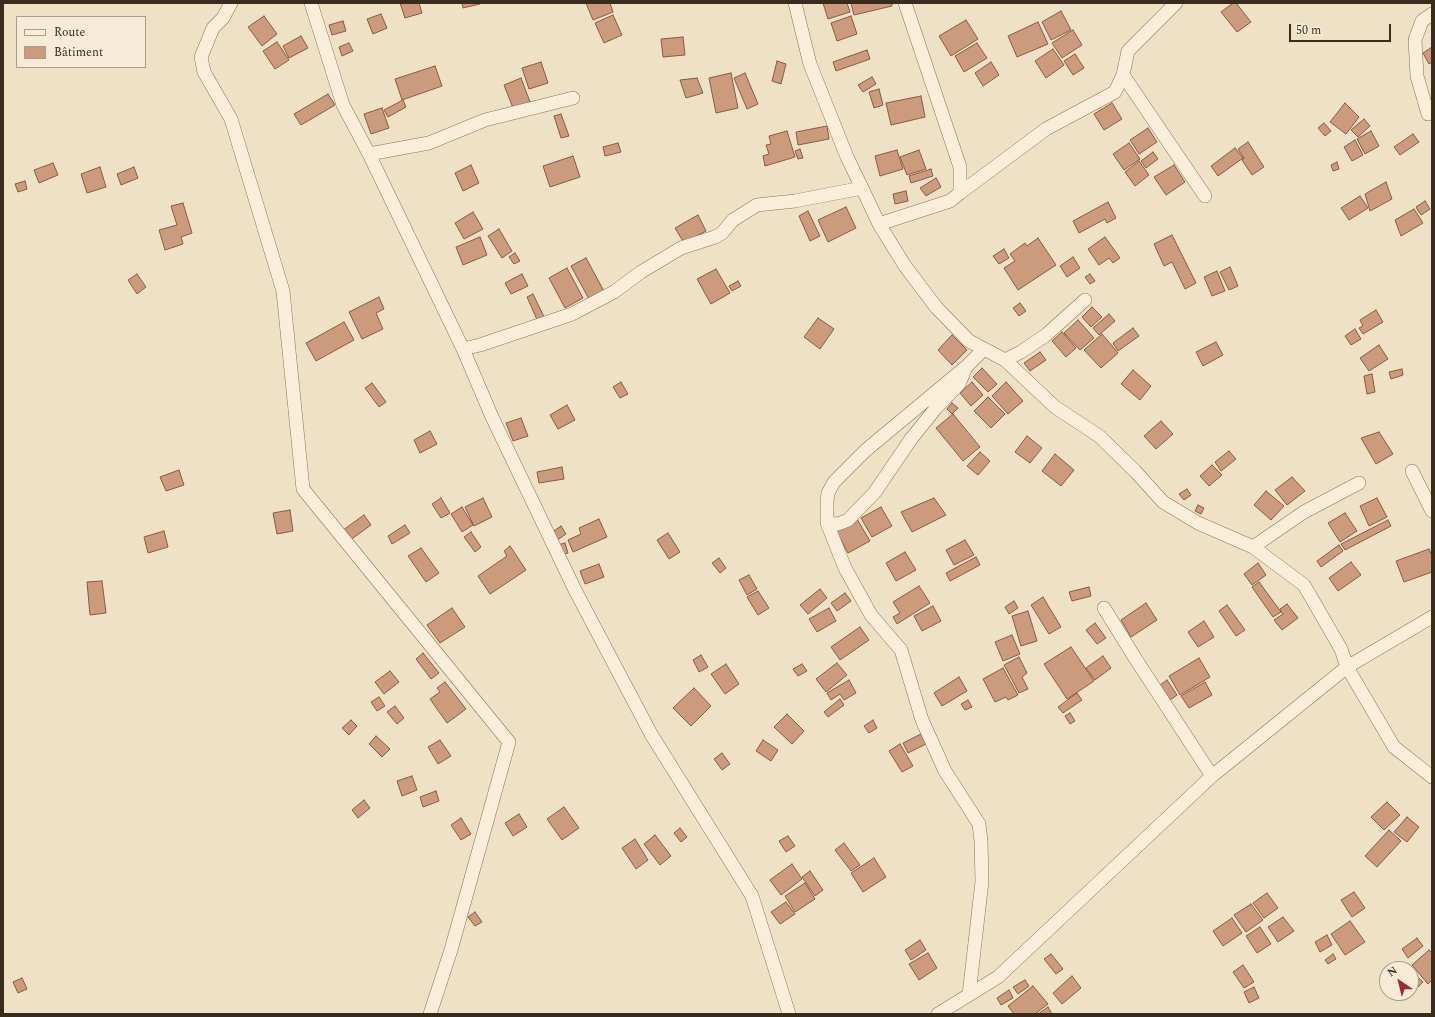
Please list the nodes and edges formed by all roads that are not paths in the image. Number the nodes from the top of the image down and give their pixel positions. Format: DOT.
graph roads {
  1 [pos="231,3"];
  2 [pos="312,3"];
  3 [pos="795,3"];
  4 [pos="905,3"];
  5 [pos="1176,3"];
  6 [pos="1432,14"];
  7 [pos="1123,75"];
  8 [pos="573,98"];
  9 [pos="1428,114"];
  10 [pos="369,154"];
  11 [pos="862,188"];
  12 [pos="960,193"];
  13 [pos="1205,196"];
  14 [pos="879,224"];
  15 [pos="1085,300"];
  16 [pos="463,349"];
  17 [pos="984,349"];
  18 [pos="1005,360"];
  19 [pos="967,366"];
  20 [pos="1412,471"];
  21 [pos="1360,483"];
  22 [pos="1432,511"];
  23 [pos="827,523"];
  24 [pos="1253,547"];
  25 [pos="1104,608"];
  26 [pos="1432,617"];
  27 [pos="1346,667"];
  28 [pos="1212,776"];
  29 [pos="1432,777"];
  30 [pos="969,995"];
  31 [pos="430,1014"];
  32 [pos="789,1014"];
  33 [pos="938,1014"];
  1 -- 31 [label="street"];
  2 -- 10 [label="street"];
  3 -- 11 [label="street"];
  4 -- 12 [label="street"];
  5 -- 7 [label="street"];
  6 -- 9 [label="street"];
  7 -- 12 [label="street"];
  7 -- 13 [label="street"];
  8 -- 10 [label="street"];
  10 -- 16 [label="street"];
  11 -- 14 [label="street"];
  11 -- 16 [label="street"];
  12 -- 14 [label="street"];
  14 -- 17 [label="street"];
  15 -- 18 [label="street"];
  16 -- 32 [label="street"];
  17 -- 18 [label="street"];
  17 -- 19 [label="street"];
  18 -- 24 [label="street"];
  19 -- 23 [label="street"];
  19 -- 23 [label="street"];
  20 -- 22 [label="street"];
  21 -- 24 [label="street"];
  23 -- 30 [label="street"];
  24 -- 27 [label="street"];
  25 -- 28 [label="street"];
  26 -- 27 [label="street"];
  27 -- 28 [label="street"];
  27 -- 29 [label="street"];
  28 -- 30 [label="street"];
  30 -- 33 [label="street"];
}
